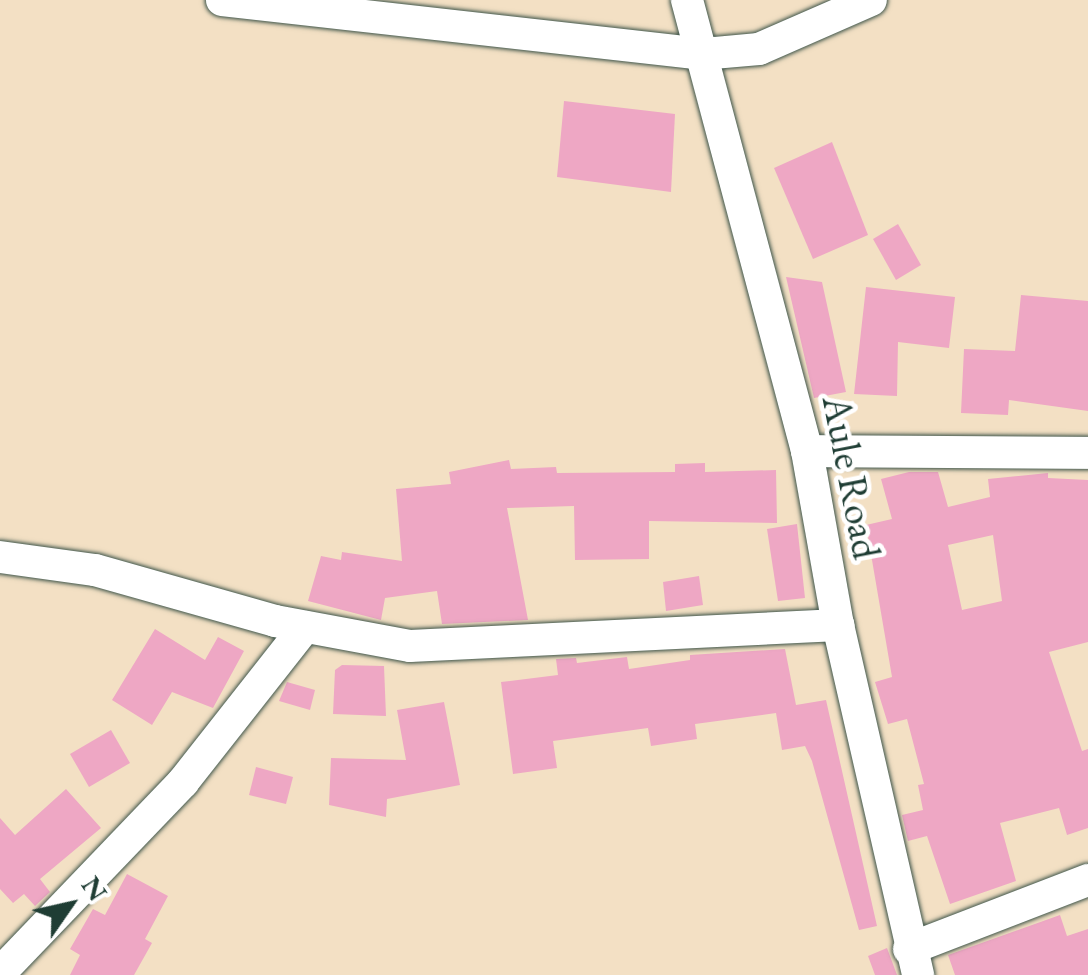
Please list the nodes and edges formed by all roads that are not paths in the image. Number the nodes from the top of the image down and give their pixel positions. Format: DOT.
graph roads {
  1 [pos="222,0"];
  2 [pos="687,0"];
  3 [pos="871,0"];
  4 [pos="702,54"];
  5 [pos="807,450"];
  6 [pos="1088,453"];
  7 [pos="0,556"];
  8 [pos="838,624"];
  9 [pos="306,627"];
  10 [pos="1088,880"];
  11 [pos="914,962"];
  12 [pos="0,973"];
  1 -- 4 [label="street"];
  2 -- 4 [label="street, Aule Road"];
  3 -- 4 [label="street"];
  4 -- 5 [label="street, Aule Road"];
  5 -- 6 [label="street"];
  5 -- 8 [label="street, Aule Road"];
  7 -- 9 [label="street"];
  8 -- 9 [label="street"];
  8 -- 11 [label="street, Aule Road"];
  9 -- 12 [label="street"];
  10 -- 11 [label="street"];
}
